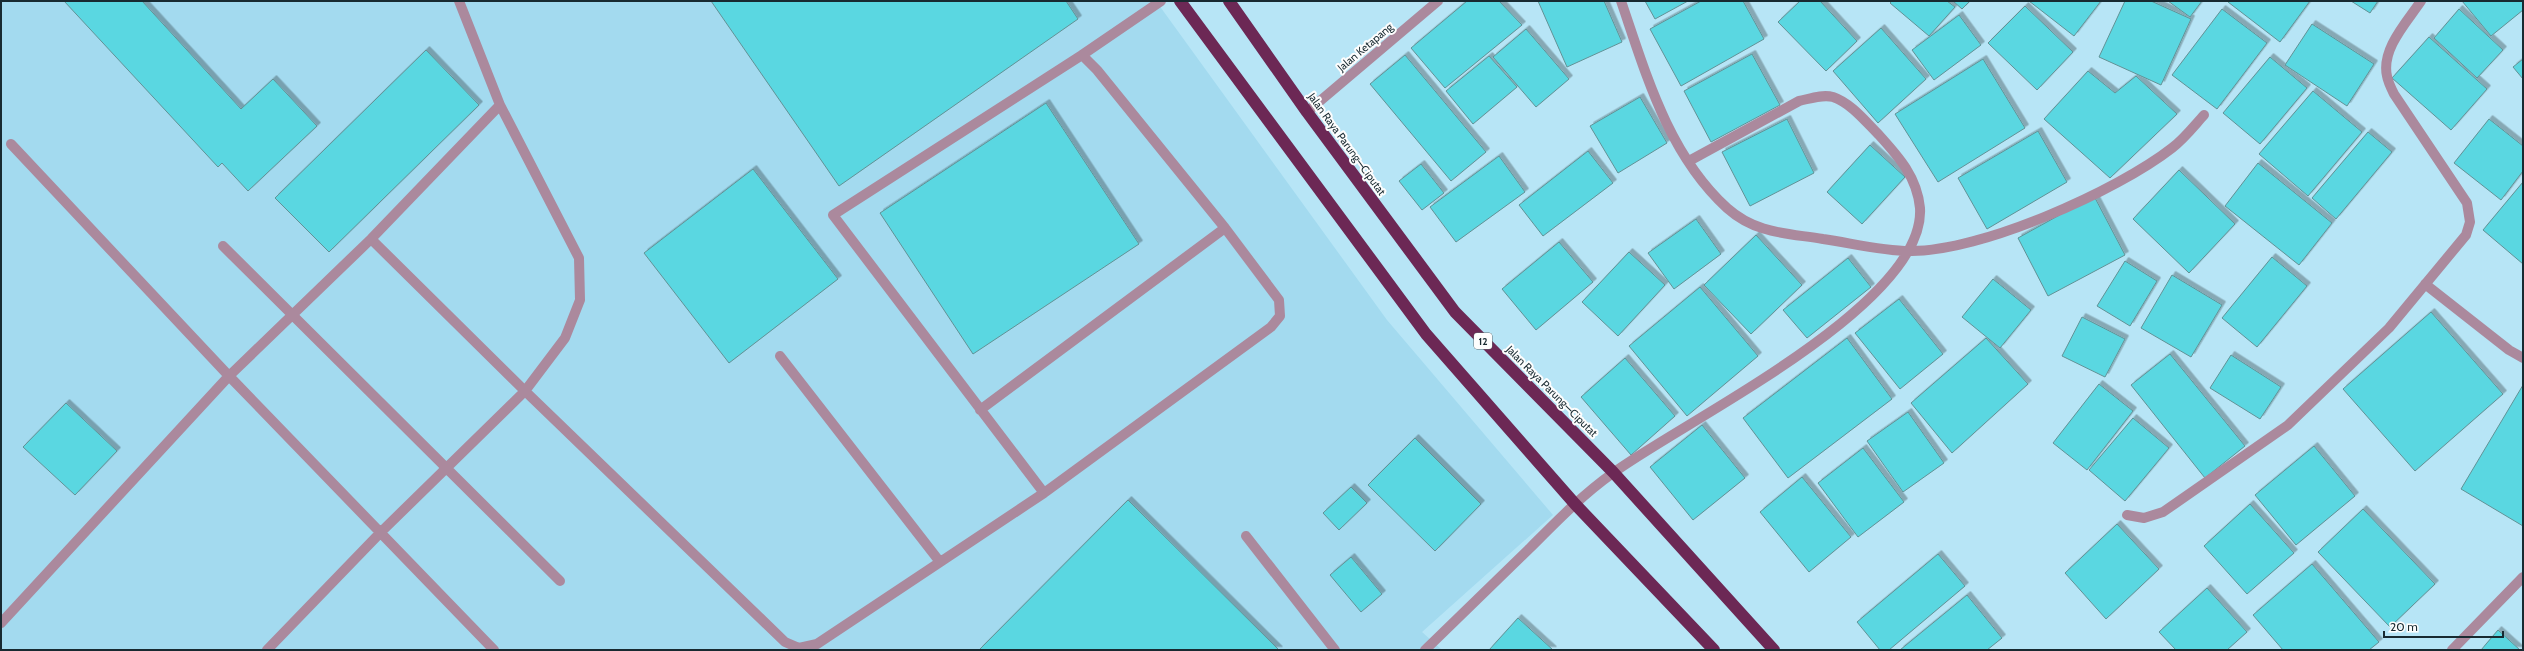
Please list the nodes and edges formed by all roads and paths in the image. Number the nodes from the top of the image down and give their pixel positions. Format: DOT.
graph roads {
  1 [pos="459,1"];
  2 [pos="1161,1"];
  3 [pos="1180,1"];
  4 [pos="1229,1"];
  5 [pos="1438,1"];
  6 [pos="1621,1"];
  7 [pos="2421,1"];
  8 [pos="1082,55"];
  9 [pos="500,105"];
  10 [pos="1307,112"];
  11 [pos="2204,115"];
  12 [pos="11,144"];
  13 [pos="1689,161"];
  14 [pos="1225,228"];
  15 [pos="371,239"];
  16 [pos="223,246"];
  17 [pos="1909,251"];
  18 [pos="2425,284"];
  19 [pos="291,314"];
  20 [pos="780,356"];
  21 [pos="2523,358"];
  22 [pos="229,376"];
  23 [pos="524,391"];
  24 [pos="980,410"];
  25 [pos="448,468"];
  26 [pos="1613,472"];
  27 [pos="1044,493"];
  28 [pos="1575,504"];
  29 [pos="2127,515"];
  30 [pos="381,532"];
  31 [pos="1246,536"];
  32 [pos="940,562"];
  33 [pos="2523,577"];
  34 [pos="560,581"];
  35 [pos="1,623"];
  36 [pos="267,650"];
  37 [pos="494,650"];
  38 [pos="1335,650"];
  39 [pos="1425,650"];
  40 [pos="1714,650"];
  41 [pos="1774,650"];
  42 [pos="2452,650"];
  1 -- 9 [label="street"];
  2 -- 8 [label="street"];
  3 -- 28 [label="highway"];
  4 -- 10 [label="highway, Jalan Raya Parung—Ciputat / 12"];
  5 -- 10 [label="street, Jalan Ketapang"];
  6 -- 13 [label="street"];
  7 -- 18 [label="street"];
  8 -- 14 [label="street"];
  8 -- 24 [label="street"];
  9 -- 15 [label="street"];
  9 -- 23 [label="street"];
  10 -- 26 [label="highway, Jalan Raya Parung—Ciputat / 12"];
  11 -- 17 [label="street"];
  12 -- 22 [label="street"];
  13 -- 17 [label="street"];
  13 -- 17 [label="street"];
  14 -- 24 [label="street"];
  14 -- 27 [label="street"];
  15 -- 19 [label="street"];
  15 -- 23 [label="street"];
  16 -- 19 [label="street"];
  17 -- 26 [label="street"];
  18 -- 21 [label="street"];
  18 -- 29 [label="street"];
  19 -- 22 [label="street"];
  19 -- 25 [label="street"];
  20 -- 32 [label="street"];
  22 -- 30 [label="street"];
  22 -- 35 [label="street"];
  23 -- 25 [label="street"];
  23 -- 32 [label="street"];
  24 -- 27 [label="street"];
  25 -- 30 [label="street"];
  25 -- 34 [label="street"];
  26 -- 28 [label="street"];
  26 -- 41 [label="highway, Jalan Raya Parung—Ciputat / 12"];
  27 -- 32 [label="street"];
  28 -- 39 [label="street"];
  28 -- 40 [label="highway"];
  30 -- 36 [label="street"];
  30 -- 37 [label="street"];
  31 -- 38 [label="street"];
  33 -- 42 [label="street"];
}
